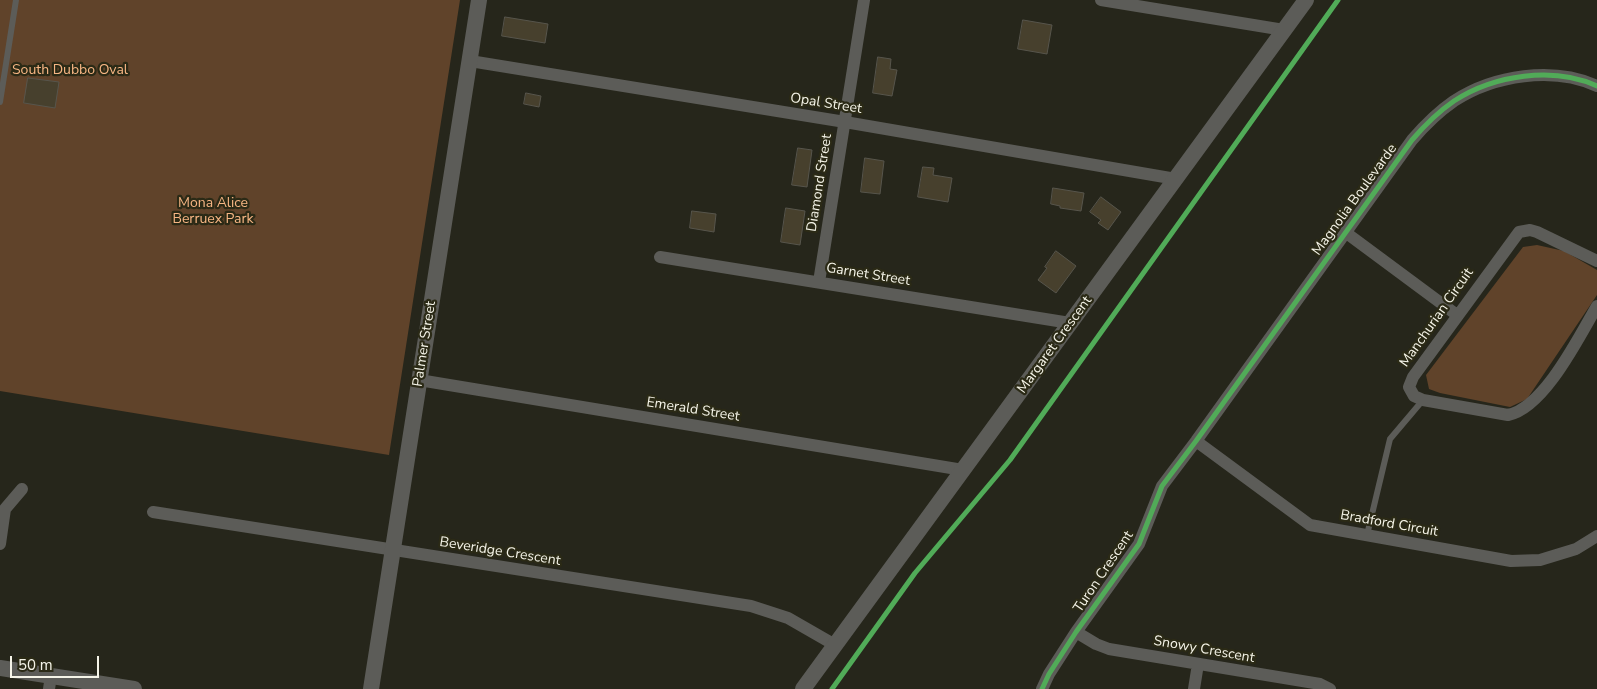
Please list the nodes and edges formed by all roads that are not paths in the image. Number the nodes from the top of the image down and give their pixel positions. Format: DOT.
graph roads {
  1 [pos="16,0"];
  2 [pos="480,0"];
  3 [pos="864,0"];
  4 [pos="1101,0"];
  5 [pos="1306,0"];
  6 [pos="1284,30"];
  7 [pos="470,61"];
  8 [pos="1597,86"];
  9 [pos="0,102"];
  10 [pos="845,122"];
  11 [pos="1176,179"];
  12 [pos="1345,232"];
  13 [pos="660,256"];
  14 [pos="1597,261"];
  15 [pos="819,282"];
  16 [pos="1597,306"];
  17 [pos="1457,315"];
  18 [pos="1070,324"];
  19 [pos="419,380"];
  20 [pos="1423,400"];
  21 [pos="1196,441"];
  22 [pos="963,470"];
  23 [pos="22,489"];
  24 [pos="153,512"];
  25 [pos="1367,535"];
  26 [pos="1597,536"];
  27 [pos="0,544"];
  28 [pos="393,550"];
  29 [pos="1076,632"];
  30 [pos="835,645"];
  31 [pos="1198,664"];
  32 [pos="0,668"];
  33 [pos="50,683"];
  34 [pos="134,689"];
  35 [pos="371,689"];
  36 [pos="803,689"];
  37 [pos="1042,689"];
  38 [pos="1194,689"];
  39 [pos="1330,689"];
  1 -- 9 [label="lane"];
  2 -- 7 [label="street, Palmer Street"];
  3 -- 10 [label="street, Diamond Street"];
  4 -- 6 [label="street"];
  5 -- 6 [label="street, Margaret Crescent"];
  6 -- 11 [label="street, Margaret Crescent"];
  7 -- 10 [label="street, Opal Street"];
  7 -- 19 [label="street, Palmer Street"];
  8 -- 12 [label="street, Magnolia Boulevarde"];
  10 -- 11 [label="street, Opal Street"];
  10 -- 15 [label="street, Diamond Street"];
  11 -- 18 [label="street, Margaret Crescent"];
  12 -- 17 [label="street"];
  12 -- 21 [label="street, Magnolia Boulevarde"];
  13 -- 15 [label="street, Garnet Street"];
  14 -- 17 [label="street, Manchurian Circuit"];
  15 -- 18 [label="street, Garnet Street"];
  16 -- 20 [label="street"];
  17 -- 20 [label="street, Manchurian Circuit"];
  18 -- 22 [label="street, Margaret Crescent"];
  19 -- 22 [label="street, Emerald Street"];
  19 -- 28 [label="street, Palmer Street"];
  20 -- 25 [label="lane"];
  21 -- 25 [label="street, Bradford Circuit"];
  21 -- 29 [label="street, Turon Crescent"];
  22 -- 30 [label="street, Margaret Crescent"];
  23 -- 27 [label="street"];
  24 -- 28 [label="street, Beveridge Crescent"];
  25 -- 26 [label="street, Bradford Circuit"];
  28 -- 30 [label="street, Beveridge Crescent"];
  28 -- 35 [label="street, Palmer Street"];
  29 -- 31 [label="street, Snowy Crescent"];
  29 -- 37 [label="street, Turon Crescent"];
  30 -- 36 [label="street, Margaret Crescent"];
  31 -- 38 [label="street"];
  31 -- 39 [label="street, Snowy Crescent"];
  32 -- 33 [label="street"];
  33 -- 34 [label="street"];
}
